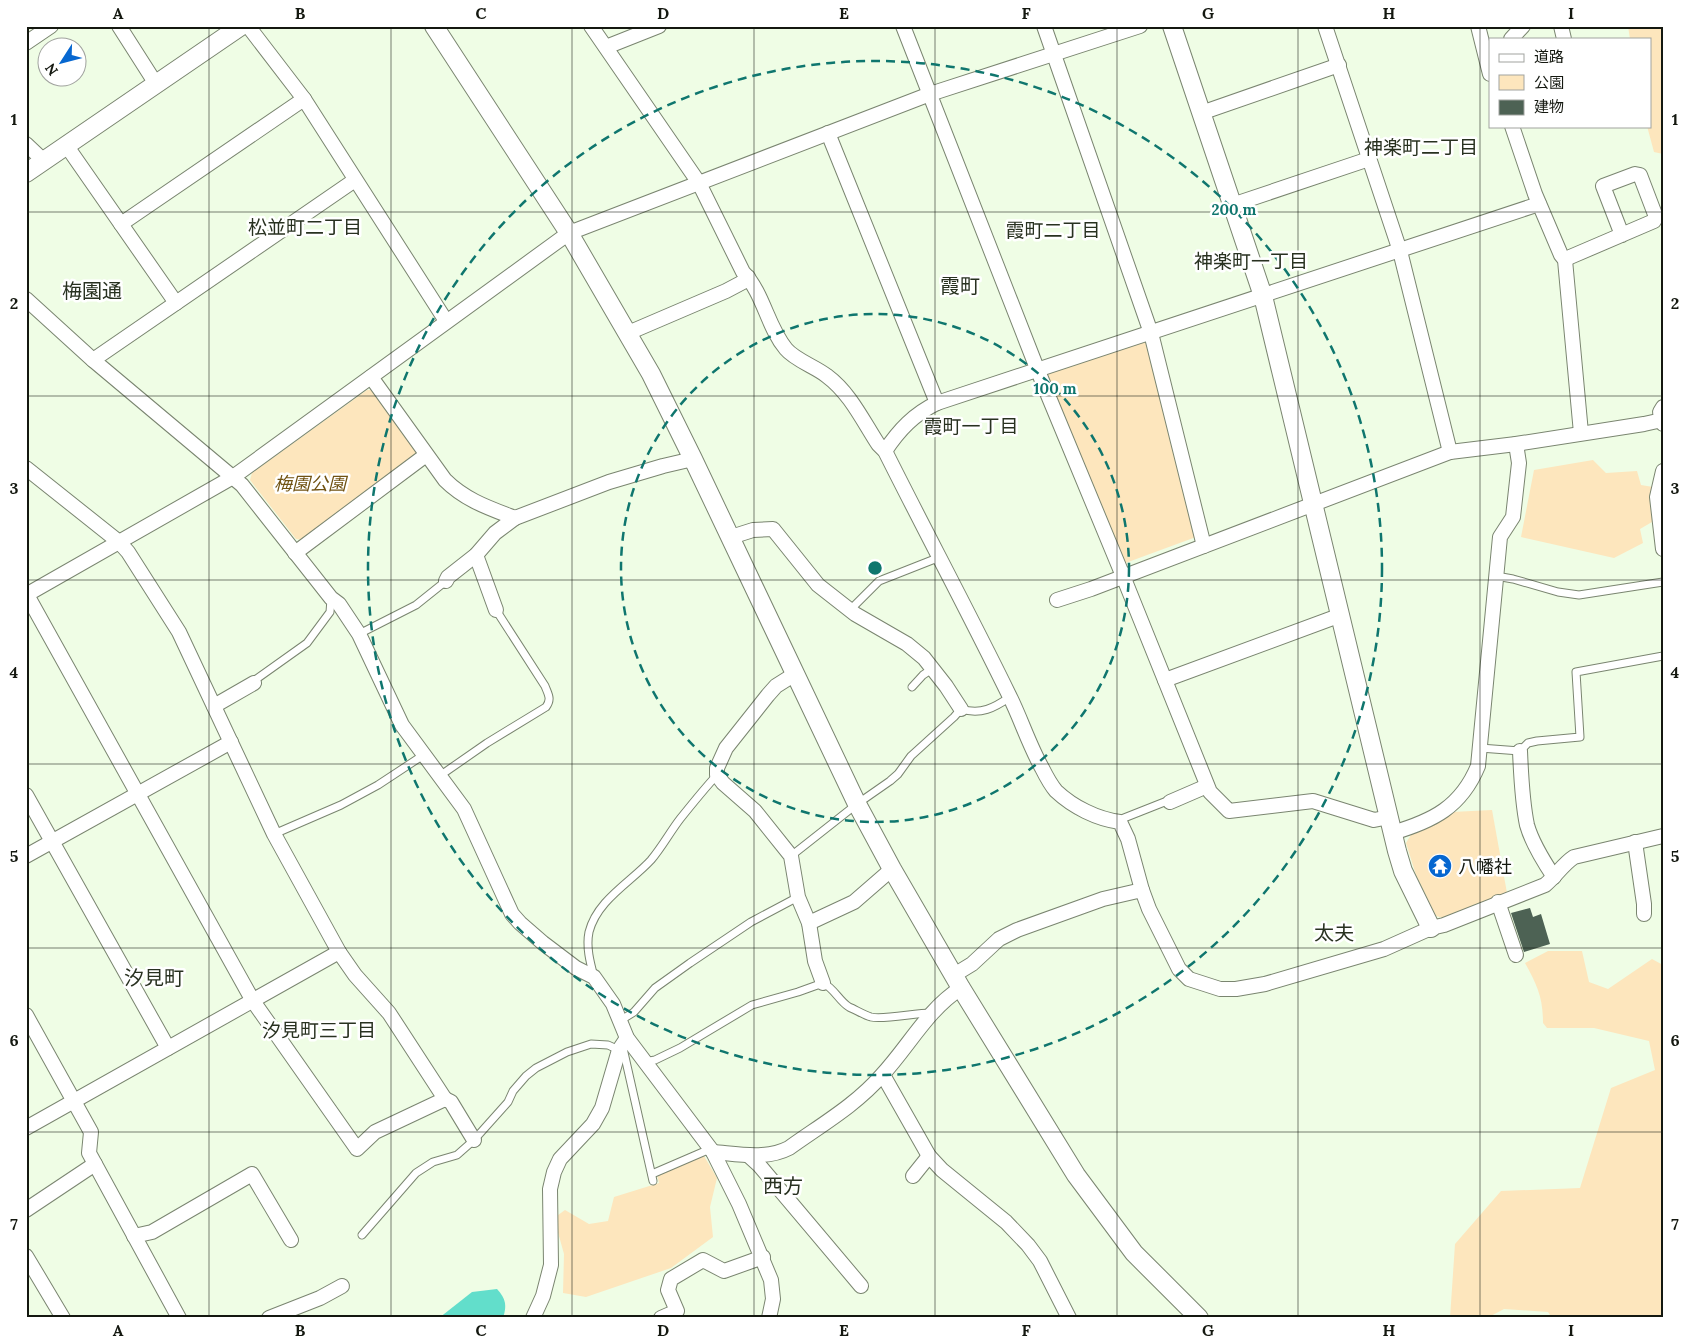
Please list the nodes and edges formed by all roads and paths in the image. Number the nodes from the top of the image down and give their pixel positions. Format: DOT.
graph roads {
  1 [pos="50,26"];
  2 [pos="119,26"];
  3 [pos="241,26"];
  4 [pos="248,26"];
  5 [pos="434,26"];
  6 [pos="591,26"];
  7 [pos="659,26"];
  8 [pos="903,26"];
  9 [pos="1044,26"];
  10 [pos="1140,26"];
  11 [pos="1172,26"];
  12 [pos="1325,26"];
  13 [pos="1478,26"];
  14 [pos="1523,26"];
  15 [pos="1512,38"];
  16 [pos="27,41"];
  17 [pos="606,47"];
  18 [pos="1054,55"];
  19 [pos="1339,65"];
  20 [pos="1489,66"];
  21 [pos="156,84"];
  22 [pos="930,94"];
  23 [pos="304,99"];
  24 [pos="1201,112"];
  25 [pos="1514,128"];
  26 [pos="828,133"];
  27 [pos="26,144"];
  28 [pos="66,145"];
  29 [pos="1370,159"];
  30 [pos="44,161"];
  31 [pos="26,173"];
  32 [pos="355,180"];
  33 [pos="699,182"];
  34 [pos="1539,204"];
  35 [pos="1232,205"];
  36 [pos="121,224"];
  37 [pos="570,233"];
  38 [pos="1622,235"];
  39 [pos="1400,251"];
  40 [pos="1564,260"];
  41 [pos="748,277"];
  42 [pos="1263,296"];
  43 [pos="26,299"];
  44 [pos="176,303"];
  45 [pos="446,322"];
  46 [pos="628,333"];
  47 [pos="1151,333"];
  48 [pos="93,360"];
  49 [pos="1038,371"];
  50 [pos="371,377"];
  51 [pos="937,403"];
  52 [pos="1662,417"];
  53 [pos="1582,433"];
  54 [pos="1516,444"];
  55 [pos="885,451"];
  56 [pos="1450,452"];
  57 [pos="426,456"];
  58 [pos="693,458"];
  59 [pos="26,468"];
  60 [pos="1663,471"];
  61 [pos="233,477"];
  62 [pos="1312,504"];
  63 [pos="514,518"];
  64 [pos="731,538"];
  65 [pos="120,542"];
  66 [pos="1204,546"];
  67 [pos="1663,549"];
  68 [pos="295,552"];
  69 [pos="476,555"];
  70 [pos="940,557"];
  71 [pos="1123,576"];
  72 [pos="1496,576"];
  73 [pos="446,581"];
  74 [pos="1663,582"];
  75 [pos="27,595"];
  76 [pos="331,598"];
  77 [pos="1057,600"];
  78 [pos="496,610"];
  79 [pos="850,610"];
  80 [pos="1341,615"];
  81 [pos="359,634"];
  82 [pos="1663,656"];
  83 [pos="932,669"];
  84 [pos="795,674"];
  85 [pos="1165,680"];
  86 [pos="254,684"];
  87 [pos="912,687"];
  88 [pos="1010,697"];
  89 [pos="214,706"];
  90 [pos="961,709"];
  91 [pos="231,742"];
  92 [pos="1480,748"];
  93 [pos="1520,751"];
  94 [pos="424,754"];
  95 [pos="441,775"];
  96 [pos="717,775"];
  97 [pos="1207,786"];
  98 [pos="138,793"];
  99 [pos="26,795"];
  100 [pos="1170,802"];
  101 [pos="857,804"];
  102 [pos="1120,822"];
  103 [pos="1391,825"];
  104 [pos="274,834"];
  105 [pos="1663,836"];
  106 [pos="52,842"];
  107 [pos="1635,842"];
  108 [pos="26,856"];
  109 [pos="791,856"];
  110 [pos="892,869"];
  111 [pos="1554,877"];
  112 [pos="1142,890"];
  113 [pos="798,898"];
  114 [pos="1498,902"];
  115 [pos="1644,914"];
  116 [pos="809,923"];
  117 [pos="1431,928"];
  118 [pos="339,952"];
  119 [pos="1516,955"];
  120 [pos="594,977"];
  121 [pos="957,982"];
  122 [pos="823,983"];
  123 [pos="253,1001"];
  124 [pos="931,1013"];
  125 [pos="26,1015"];
  126 [pos="620,1020"];
  127 [pos="623,1045"];
  128 [pos="168,1048"];
  129 [pos="645,1062"];
  130 [pos="883,1075"];
  131 [pos="445,1099"];
  132 [pos="75,1101"];
  133 [pos="26,1128"];
  134 [pos="474,1140"];
  135 [pos="712,1151"];
  136 [pos="748,1155"];
  137 [pos="929,1156"];
  138 [pos="95,1164"];
  139 [pos="913,1176"];
  140 [pos="26,1210"];
  141 [pos="134,1236"];
  142 [pos="362,1236"];
  143 [pos="291,1240"];
  144 [pos="26,1256"];
  145 [pos="762,1257"];
  146 [pos="342,1286"];
  147 [pos="860,1286"];
  148 [pos="62,1318"];
  149 [pos="180,1318"];
  150 [pos="269,1318"];
  151 [pos="533,1318"];
  152 [pos="660,1318"];
  153 [pos="768,1318"];
  154 [pos="1069,1318"];
  155 [pos="1199,1318"];
  1 -- 16 [label="street"];
  2 -- 21 [label="street"];
  3 -- 21 [label="street"];
  4 -- 23 [label="street"];
  5 -- 37 [label="street"];
  6 -- 17 [label="street"];
  7 -- 17 [label="street"];
  8 -- 22 [label="street"];
  9 -- 18 [label="street"];
  10 -- 18 [label="street"];
  11 -- 24 [label="street"];
  12 -- 19 [label="street"];
  13 -- 20 [label="street"];
  14 -- 15 [label="street"];
  17 -- 33 [label="street"];
  18 -- 22 [label="street"];
  18 -- 47 [label="street"];
  19 -- 24 [label="street"];
  19 -- 29 [label="street"];
  21 -- 28 [label="street"];
  22 -- 26 [label="street"];
  22 -- 49 [label="street"];
  23 -- 32 [label="street"];
  23 -- 36 [label="street"];
  24 -- 35 [label="street"];
  25 -- 34 [label="street"];
  26 -- 33 [label="street"];
  26 -- 51 [label="street"];
  27 -- 30 [label="street"];
  28 -- 30 [label="street"];
  28 -- 36 [label="street"];
  29 -- 35 [label="street"];
  29 -- 39 [label="street"];
  30 -- 31 [label="street"];
  32 -- 44 [label="street"];
  32 -- 45 [label="street"];
  33 -- 37 [label="street"];
  33 -- 41 [label="street"];
  34 -- 39 [label="street"];
  34 -- 40 [label="street"];
  35 -- 42 [label="street"];
  36 -- 44 [label="street"];
  37 -- 45 [label="street"];
  37 -- 46 [label="street"];
  38 -- 38 [label="street"];
  38 -- 40 [label="street"];
  39 -- 42 [label="street"];
  39 -- 56 [label="street"];
  40 -- 53 [label="street"];
  41 -- 46 [label="street"];
  41 -- 55 [label="street"];
  42 -- 47 [label="street"];
  42 -- 62 [label="street"];
  43 -- 48 [label="street"];
  44 -- 48 [label="street"];
  45 -- 50 [label="street"];
  46 -- 58 [label="street"];
  47 -- 49 [label="street"];
  47 -- 66 [label="street"];
  48 -- 61 [label="street"];
  49 -- 51 [label="street"];
  49 -- 71 [label="street"];
  50 -- 57 [label="street"];
  50 -- 61 [label="street"];
  51 -- 55 [label="street"];
  52 -- 53 [label="street"];
  53 -- 54 [label="street"];
  54 -- 56 [label="street"];
  54 -- 72 [label="street"];
  55 -- 70 [label="street"];
  56 -- 62 [label="street"];
  57 -- 63 [label="street"];
  57 -- 68 [label="street"];
  58 -- 63 [label="street"];
  58 -- 64 [label="street"];
  59 -- 65 [label="street"];
  60 -- 67 [label="street"];
  61 -- 65 [label="street"];
  61 -- 68 [label="street"];
  62 -- 66 [label="street"];
  62 -- 80 [label="street"];
  63 -- 69 [label="street"];
  64 -- 79 [label="street"];
  64 -- 84 [label="street"];
  65 -- 75 [label="street"];
  65 -- 89 [label="street"];
  66 -- 71 [label="street"];
  68 -- 76 [label="street"];
  69 -- 73 [label="street"];
  69 -- 78 [label="street"];
  70 -- 79 [label="lane"];
  70 -- 88 [label="street"];
  71 -- 77 [label="street"];
  71 -- 85 [label="street"];
  72 -- 74 [label="lane"];
  72 -- 92 [label="street"];
  73 -- 81 [label="lane"];
  75 -- 98 [label="street"];
  76 -- 81 [label="street"];
  76 -- 86 [label="lane"];
  78 -- 95 [label="lane"];
  79 -- 83 [label="street"];
  80 -- 85 [label="street"];
  80 -- 103 [label="street"];
  81 -- 94 [label="street"];
  82 -- 93 [label="lane"];
  83 -- 87 [label="lane"];
  83 -- 90 [label="street"];
  84 -- 96 [label="street"];
  84 -- 101 [label="street"];
  85 -- 97 [label="street"];
  86 -- 89 [label="street"];
  88 -- 90 [label="lane"];
  88 -- 102 [label="street"];
  89 -- 91 [label="street"];
  90 -- 101 [label="lane"];
  91 -- 98 [label="street"];
  91 -- 104 [label="street"];
  92 -- 93 [label="lane"];
  92 -- 103 [label="street"];
  93 -- 111 [label="street"];
  94 -- 95 [label="street"];
  94 -- 104 [label="lane"];
  95 -- 120 [label="street"];
  96 -- 109 [label="street"];
  96 -- 120 [label="lane"];
  97 -- 100 [label="street"];
  97 -- 103 [label="street"];
  98 -- 106 [label="street"];
  98 -- 123 [label="street"];
  99 -- 106 [label="street"];
  100 -- 102 [label="lane"];
  101 -- 109 [label="lane"];
  101 -- 110 [label="street"];
  102 -- 112 [label="street"];
  103 -- 117 [label="street"];
  104 -- 118 [label="street"];
  105 -- 107 [label="street"];
  106 -- 108 [label="street"];
  106 -- 128 [label="street"];
  107 -- 111 [label="street"];
  107 -- 115 [label="street"];
  109 -- 113 [label="street"];
  110 -- 116 [label="street"];
  110 -- 121 [label="street"];
  111 -- 114 [label="street"];
  112 -- 117 [label="street"];
  112 -- 121 [label="street"];
  113 -- 116 [label="street"];
  113 -- 126 [label="lane"];
  114 -- 117 [label="street"];
  114 -- 119 [label="street"];
  116 -- 122 [label="street"];
  118 -- 123 [label="street"];
  118 -- 131 [label="street"];
  120 -- 126 [label="street"];
  121 -- 124 [label="street"];
  121 -- 155 [label="street"];
  122 -- 124 [label="lane"];
  122 -- 129 [label="lane"];
  123 -- 128 [label="street"];
  123 -- 131 [label="street"];
  124 -- 130 [label="street"];
  125 -- 132 [label="street"];
  126 -- 127 [label="street"];
  127 -- 129 [label="street"];
  127 -- 134 [label="lane"];
  127 -- 135 [label="lane"];
  127 -- 151 [label="street"];
  128 -- 132 [label="street"];
  129 -- 135 [label="street"];
  130 -- 136 [label="street"];
  130 -- 137 [label="street"];
  131 -- 134 [label="street"];
  132 -- 133 [label="street"];
  132 -- 138 [label="street"];
  134 -- 142 [label="lane"];
  135 -- 136 [label="street"];
  135 -- 145 [label="street"];
  136 -- 147 [label="street"];
  137 -- 139 [label="street"];
  137 -- 154 [label="street"];
  138 -- 140 [label="street"];
  138 -- 141 [label="street"];
  141 -- 143 [label="street"];
  141 -- 149 [label="street"];
  144 -- 148 [label="street"];
  145 -- 152 [label="street"];
  145 -- 153 [label="street"];
  146 -- 150 [label="street"];
}
